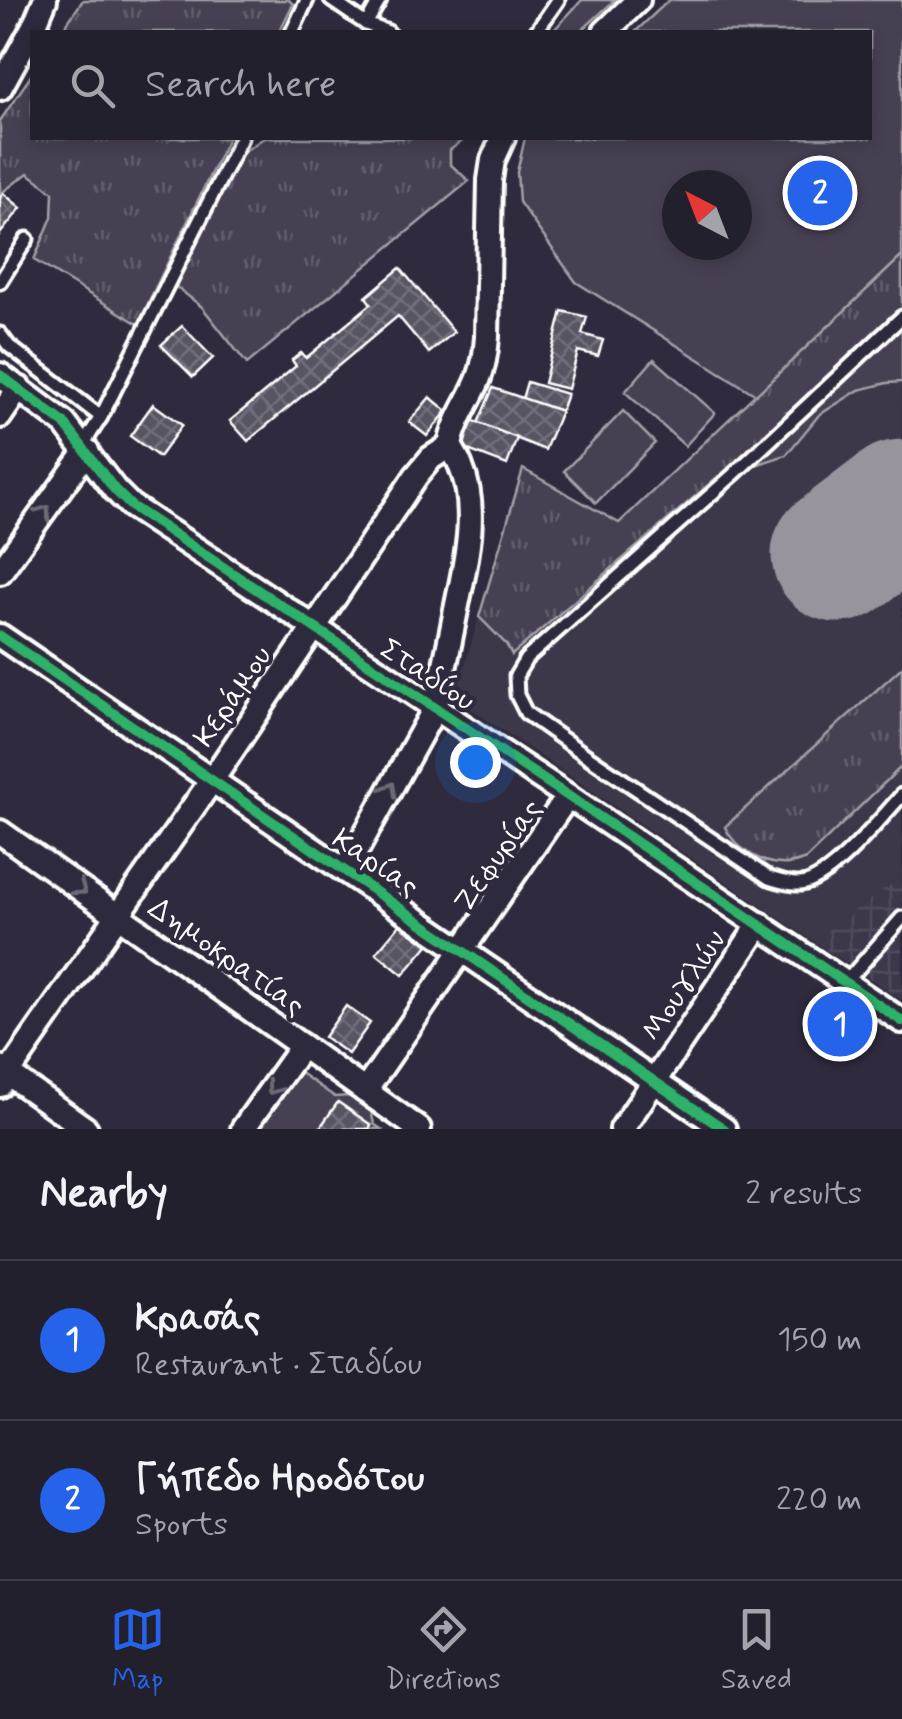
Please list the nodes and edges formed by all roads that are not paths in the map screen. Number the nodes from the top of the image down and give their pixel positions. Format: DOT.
graph roads {
  1 [pos="45,0"];
  2 [pos="307,0"];
  3 [pos="331,0"];
  4 [pos="380,0"];
  5 [pos="558,0"];
  6 [pos="638,0"];
  7 [pos="366,24"];
  8 [pos="33,30"];
  9 [pos="293,30"];
  10 [pos="382,30"];
  11 [pos="537,30"];
  12 [pos="606,30"];
  13 [pos="30,35"];
  14 [pos="0,88"];
  15 [pos="240,140"];
  16 [pos="502,140"];
  17 [pos="27,239"];
  18 [pos="0,282"];
  19 [pos="902,317"];
  20 [pos="0,334"];
  21 [pos="9,382"];
  22 [pos="0,416"];
  23 [pos="101,417"];
  24 [pos="450,446"];
  25 [pos="85,448"];
  26 [pos="0,572"];
  27 [pos="313,628"];
  28 [pos="0,636"];
  29 [pos="435,708"];
  30 [pos="212,780"];
  31 [pos="568,796"];
  32 [pos="902,796"];
  33 [pos="0,832"];
  34 [pos="345,871"];
  35 [pos="118,916"];
  36 [pos="902,918"];
  37 [pos="760,924"];
  38 [pos="462,950"];
  39 [pos="845,982"];
  40 [pos="902,1022"];
  41 [pos="302,1046"];
  42 [pos="3,1075"];
  43 [pos="654,1082"];
  44 [pos="365,1091"];
  45 [pos="86,1129"];
  46 [pos="243,1129"];
  47 [pos="419,1129"];
  48 [pos="622,1129"];
  49 [pos="724,1129"];
  1 -- 8 [label="street"];
  2 -- 9 [label="lane"];
  3 -- 7 [label="lane"];
  4 -- 7 [label="lane"];
  5 -- 11 [label="lane"];
  6 -- 12 [label="street"];
  7 -- 10 [label="lane"];
  13 -- 14 [label="street"];
  15 -- 23 [label="lane"];
  16 -- 24 [label="street"];
  17 -- 18 [label="lane"];
  19 -- 32 [label="lane"];
  20 -- 23 [label="lane"];
  21 -- 22 [label="street"];
  21 -- 25 [label="street, Σταδίου"];
  23 -- 25 [label="lane"];
  24 -- 27 [label="street, Κεράμου"];
  24 -- 29 [label="street"];
  26 -- 25 [label="street, one-way"];
  25 -- 27 [label="street, Σταδίου"];
  27 -- 29 [label="street, Σταδίου"];
  27 -- 30 [label="street, Κεράμου"];
  28 -- 30 [label="street, Καρίας"];
  29 -- 31 [label="street, Σταδίου"];
  34 -- 29 [label="street, one-way"];
  30 -- 34 [label="street, Καρίας"];
  30 -- 35 [label="street, Κεράμου"];
  31 -- 37 [label="street, Σταδίου"];
  31 -- 38 [label="street, Ζεφυρίας"];
  33 -- 35 [label="street, Δημοκρατίας, one-way"];
  34 -- 38 [label="street, Καρίας"];
  35 -- 41 [label="street, Δημοκρατίας"];
  35 -- 42 [label="street, Κεράμου"];
  36 -- 39 [label="lane"];
  37 -- 39 [label="street, Σταδίου"];
  37 -- 43 [label="street, Μουγλών"];
  38 -- 43 [label="street, Καρίας"];
  38 -- 44 [label="street, Ζεφυρίας"];
  39 -- 40 [label="street, Σταδίου"];
  41 -- 44 [label="street, Δημοκρατίας"];
  41 -- 46 [label="street, one-way"];
  42 -- 45 [label="street"];
  43 -- 48 [label="street, Μουγλών"];
  43 -- 49 [label="street, Καρίας"];
  44 -- 47 [label="street, Δημοκρατίας"];
}
